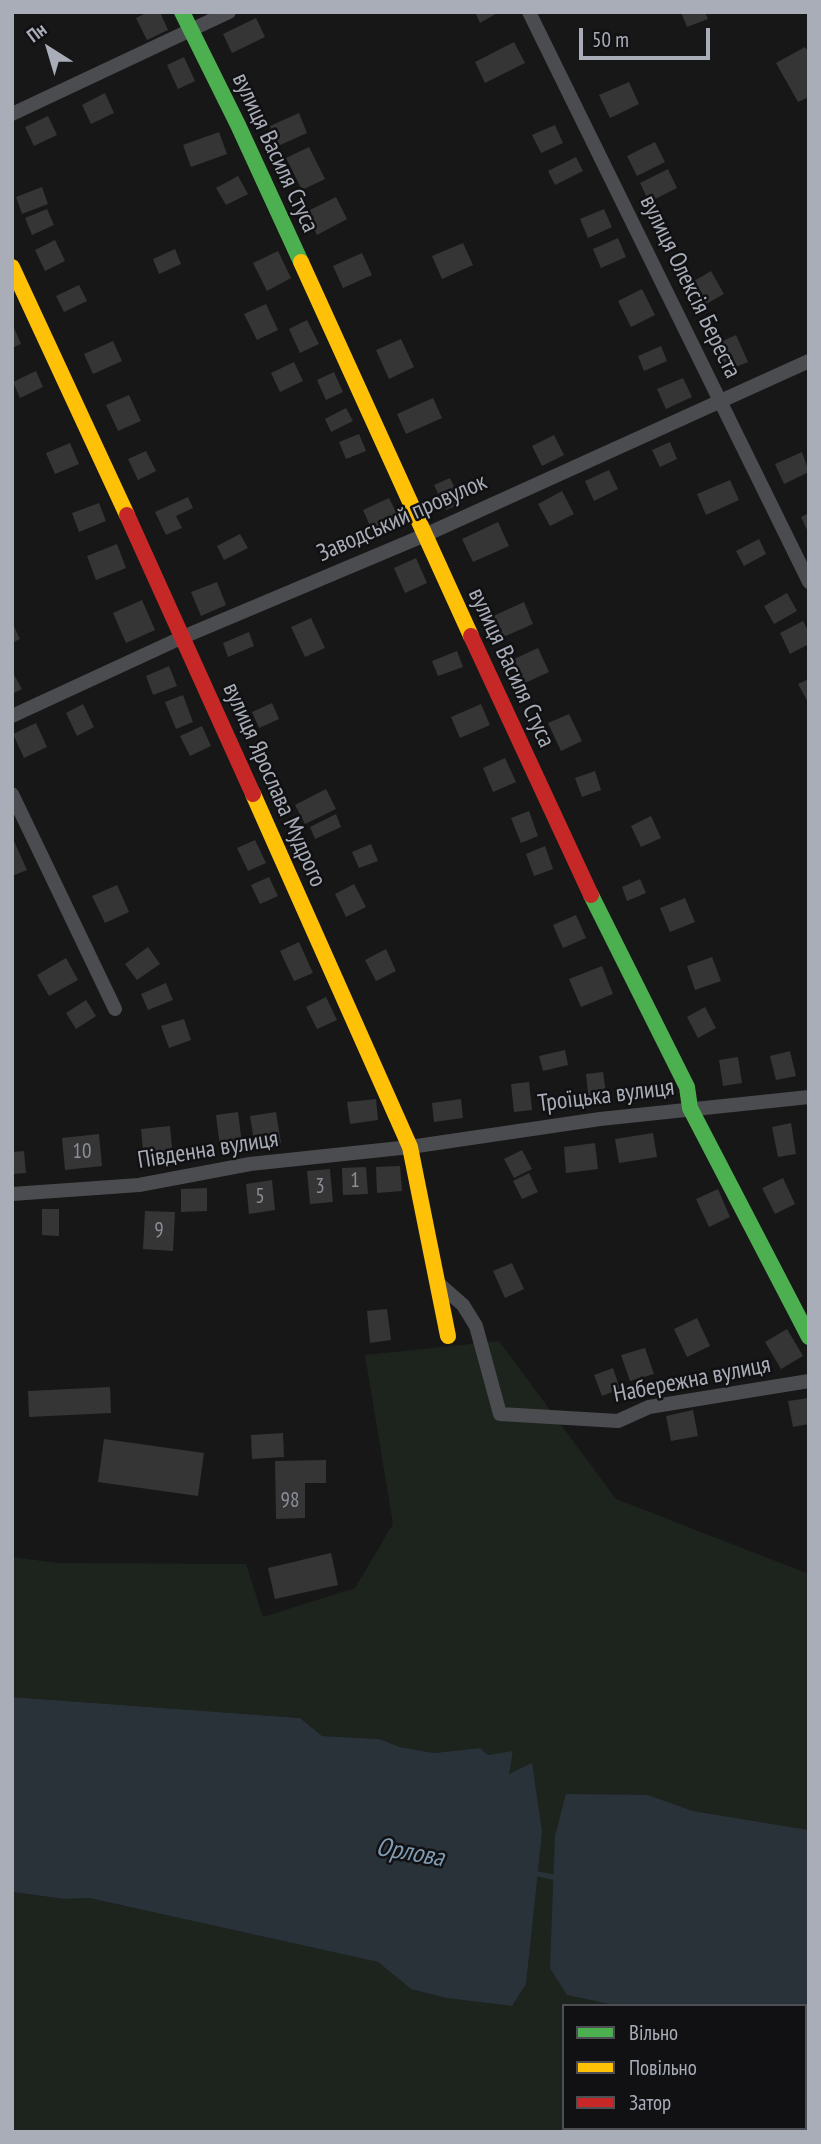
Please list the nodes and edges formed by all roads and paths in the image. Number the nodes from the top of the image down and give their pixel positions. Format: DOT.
graph roads {
  1 [pos="182,12"];
  2 [pos="229,12"];
  3 [pos="529,12"];
  4 [pos="191,31"];
  5 [pos="12,114"];
  6 [pos="12,267"];
  7 [pos="809,360"];
  8 [pos="721,400"];
  9 [pos="425,535"];
  10 [pos="809,582"];
  11 [pos="183,637"];
  12 [pos="12,716"];
  13 [pos="12,794"];
  14 [pos="115,1009"];
  15 [pos="809,1097"];
  16 [pos="690,1108"];
  17 [pos="410,1147"];
  18 [pos="12,1194"];
  19 [pos="439,1284"];
  20 [pos="448,1336"];
  21 [pos="809,1337"];
  22 [pos="809,1381"];
  1 -- 4 [label="street, вулиця Василя Стуса"];
  2 -- 4 [label="street"];
  3 -- 8 [label="street, вулиця Олексія Береста"];
  4 -- 5 [label="street"];
  4 -- 9 [label="street, вулиця Василя Стуса"];
  6 -- 11 [label="street, вулиця Ярослава Мудрого"];
  7 -- 8 [label="street, Заводський провулок"];
  8 -- 9 [label="street, Заводський провулок"];
  8 -- 10 [label="street, вулиця Олексія Береста"];
  9 -- 11 [label="street, Заводський провулок"];
  9 -- 16 [label="street, вулиця Василя Стуса"];
  11 -- 12 [label="street, Заводський провулок"];
  11 -- 17 [label="street, вулиця Ярослава Мудрого"];
  13 -- 14 [label="street"];
  15 -- 16 [label="street, Троїцька вулиця"];
  16 -- 17 [label="street, Троїцька вулиця"];
  16 -- 21 [label="street, вулиця Василя Стуса"];
  17 -- 18 [label="street, Південна вулиця"];
  17 -- 19 [label="street, вулиця Ярослава Мудрого"];
  19 -- 20 [label="street, вулиця Ярослава Мудрого"];
  19 -- 22 [label="street, Набережна вулиця"];
}
